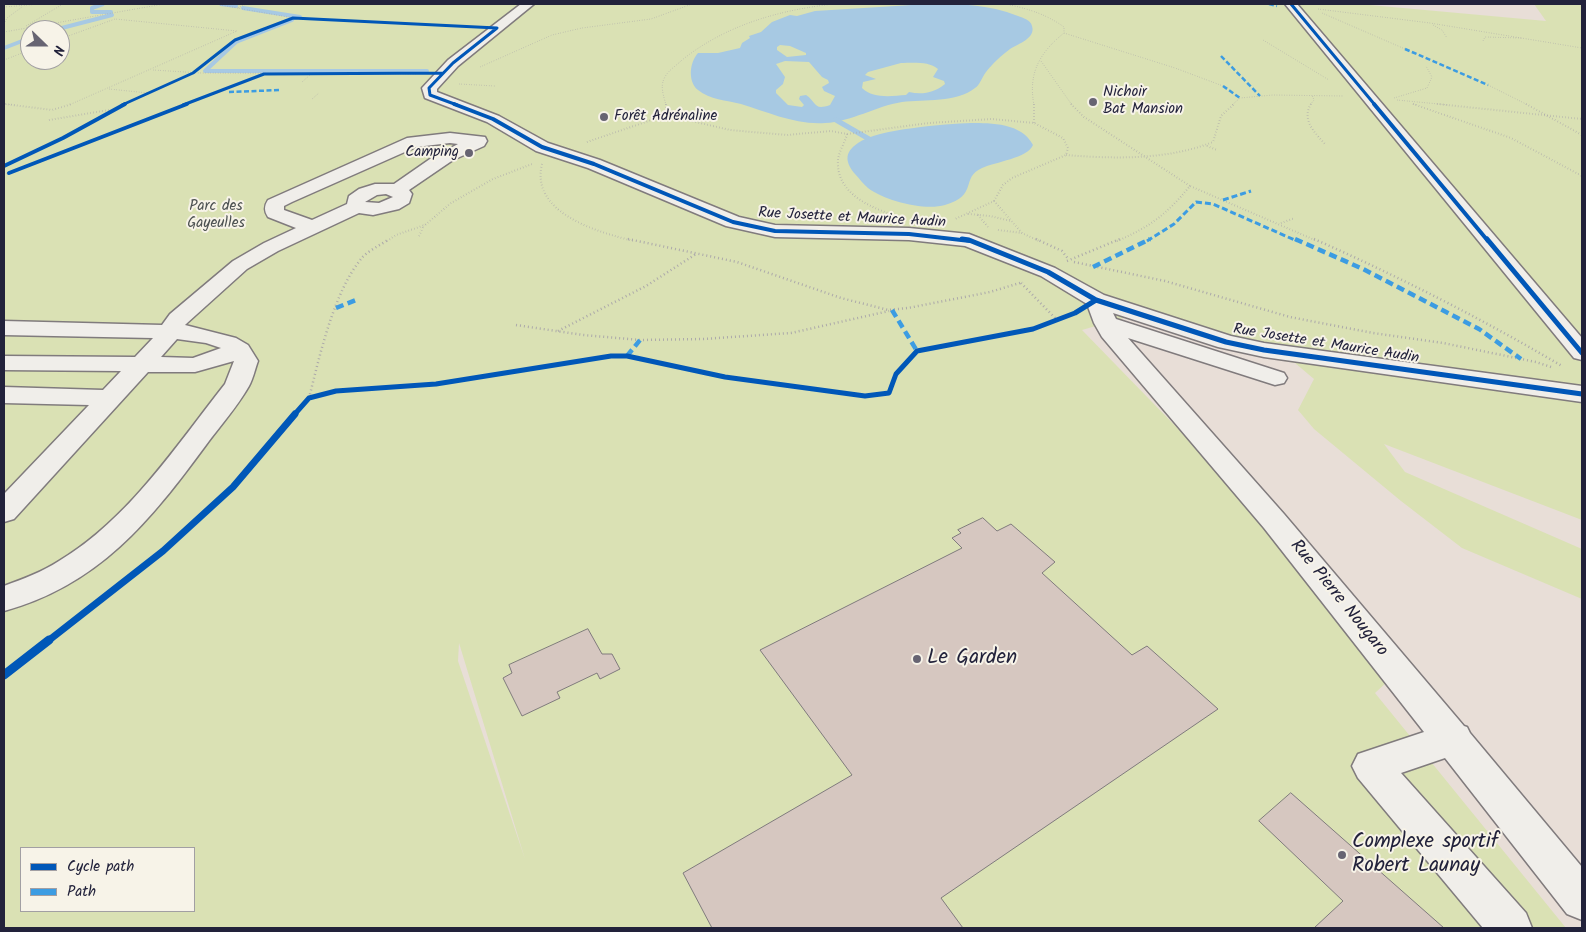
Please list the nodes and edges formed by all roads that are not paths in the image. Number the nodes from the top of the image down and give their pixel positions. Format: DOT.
graph roads {
  1 [pos="528,4"];
  2 [pos="1291,4"];
  3 [pos="511,131"];
  4 [pos="478,142"];
  5 [pos="313,227"];
  6 [pos="1100,311"];
  7 [pos="4,328"];
  8 [pos="169,330"];
  9 [pos="240,350"];
  10 [pos="1582,353"];
  11 [pos="4,363"];
  12 [pos="142,365"];
  13 [pos="1275,378"];
  14 [pos="1582,394"];
  15 [pos="4,395"];
  16 [pos="110,398"];
  17 [pos="4,512"];
  18 [pos="4,599"];
  19 [pos="1454,739"];
  20 [pos="1582,899"];
  21 [pos="1512,928"];
  1 -- 3 [label="street, Rue Josette et Maurice Audin"];
  2 -- 10 [label="street"];
  3 -- 4 [label="street"];
  3 -- 6 [label="street, Rue Josette et Maurice Audin"];
  4 -- 5 [label="street"];
  4 -- 5 [label="street"];
  5 -- 8 [label="street"];
  6 -- 13 [label="street"];
  6 -- 14 [label="street, Rue Josette et Maurice Audin"];
  6 -- 19 [label="street, Rue Pierre Nougaro"];
  7 -- 8 [label="street"];
  8 -- 9 [label="street"];
  8 -- 12 [label="street"];
  9 -- 12 [label="street"];
  9 -- 18 [label="street"];
  11 -- 12 [label="street"];
  12 -- 16 [label="street"];
  15 -- 16 [label="street"];
  16 -- 17 [label="street"];
  19 -- 20 [label="street, Rue Pierre Nougaro"];
  19 -- 21 [label="street"];
}
